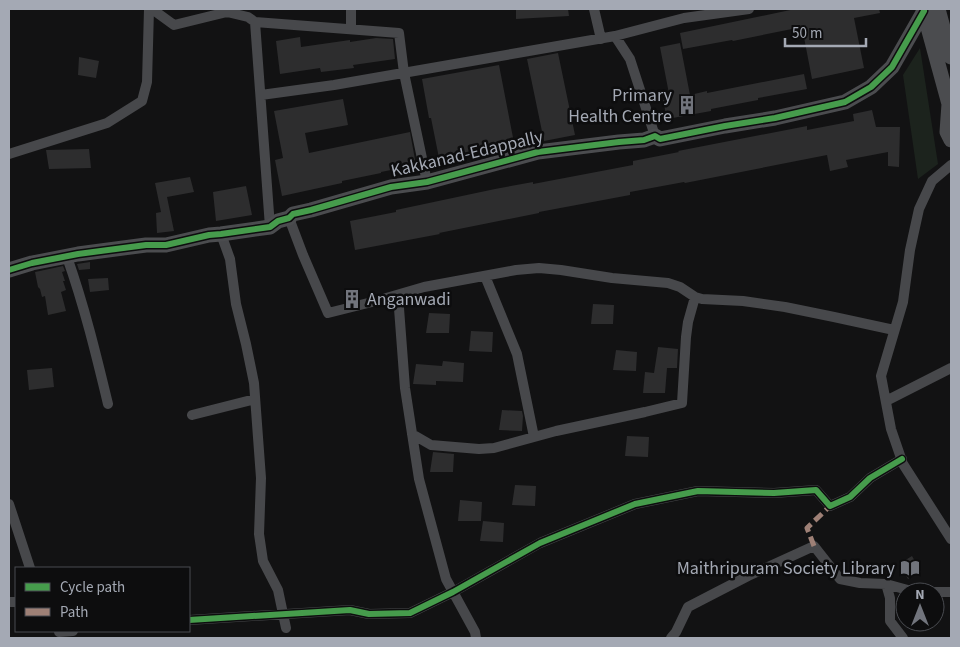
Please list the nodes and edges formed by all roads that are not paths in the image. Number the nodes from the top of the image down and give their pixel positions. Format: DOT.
graph roads {
  1 [pos="150,9"];
  2 [pos="351,9"];
  3 [pos="594,9"];
  4 [pos="749,9"];
  5 [pos="226,10"];
  6 [pos="928,10"];
  7 [pos="255,22"];
  8 [pos="351,30"];
  9 [pos="615,36"];
  10 [pos="600,39"];
  11 [pos="951,57"];
  12 [pos="404,73"];
  13 [pos="260,95"];
  14 [pos="655,136"];
  15 [pos="951,140"];
  16 [pos="9,154"];
  17 [pos="951,166"];
  18 [pos="427,182"];
  19 [pos="289,218"];
  20 [pos="270,227"];
  21 [pos="221,234"];
  22 [pos="67,257"];
  23 [pos="9,270"];
  24 [pos="485,276"];
  25 [pos="398,295"];
  26 [pos="695,297"];
  27 [pos="894,330"];
  28 [pos="951,368"];
  29 [pos="255,398"];
  30 [pos="886,401"];
  31 [pos="108,404"];
  32 [pos="192,415"];
  33 [pos="412,434"];
  34 [pos="534,437"];
  35 [pos="902,458"];
  36 [pos="9,504"];
  37 [pos="951,539"];
  38 [pos="30,567"];
  39 [pos="886,584"];
  40 [pos="895,586"];
  41 [pos="454,592"];
  42 [pos="283,614"];
  43 [pos="190,620"];
  44 [pos="286,628"];
  45 [pos="476,638"];
  46 [pos="671,638"];
  47 [pos="903,638"];
  1 -- 5 [label="street"];
  1 -- 16 [label="street"];
  2 -- 8 [label="street"];
  3 -- 10 [label="street"];
  4 -- 9 [label="street"];
  5 -- 7 [label="street"];
  6 -- 11 [label="street"];
  6 -- 14 [label="street, Kakkanad-Edappally"];
  6 -- 15 [label="street"];
  7 -- 8 [label="street"];
  7 -- 13 [label="street"];
  8 -- 12 [label="street"];
  9 -- 10 [label="street"];
  9 -- 14 [label="street"];
  10 -- 12 [label="street"];
  12 -- 13 [label="street"];
  12 -- 18 [label="street"];
  13 -- 20 [label="street"];
  14 -- 18 [label="street, Kakkanad-Edappally"];
  17 -- 27 [label="street"];
  18 -- 19 [label="street, Kakkanad-Edappally"];
  19 -- 20 [label="street, Kakkanad-Edappally"];
  19 -- 25 [label="street"];
  20 -- 21 [label="street, Kakkanad-Edappally"];
  21 -- 22 [label="street, Kakkanad-Edappally"];
  21 -- 29 [label="street"];
  22 -- 23 [label="street, Kakkanad-Edappally"];
  22 -- 31 [label="street"];
  24 -- 25 [label="street"];
  24 -- 26 [label="street"];
  24 -- 34 [label="street"];
  25 -- 33 [label="street"];
  26 -- 27 [label="street"];
  26 -- 34 [label="street"];
  27 -- 30 [label="street"];
  28 -- 30 [label="street"];
  29 -- 32 [label="street"];
  29 -- 42 [label="street"];
  30 -- 35 [label="street"];
  33 -- 34 [label="street"];
  33 -- 41 [label="street"];
  35 -- 37 [label="street"];
  35 -- 41 [label="street"];
  36 -- 38 [label="street"];
  39 -- 40 [label="street"];
  39 -- 46 [label="street"];
  39 -- 47 [label="street"];
  41 -- 42 [label="street"];
  41 -- 45 [label="street"];
  42 -- 43 [label="street"];
  42 -- 44 [label="street"];
}
